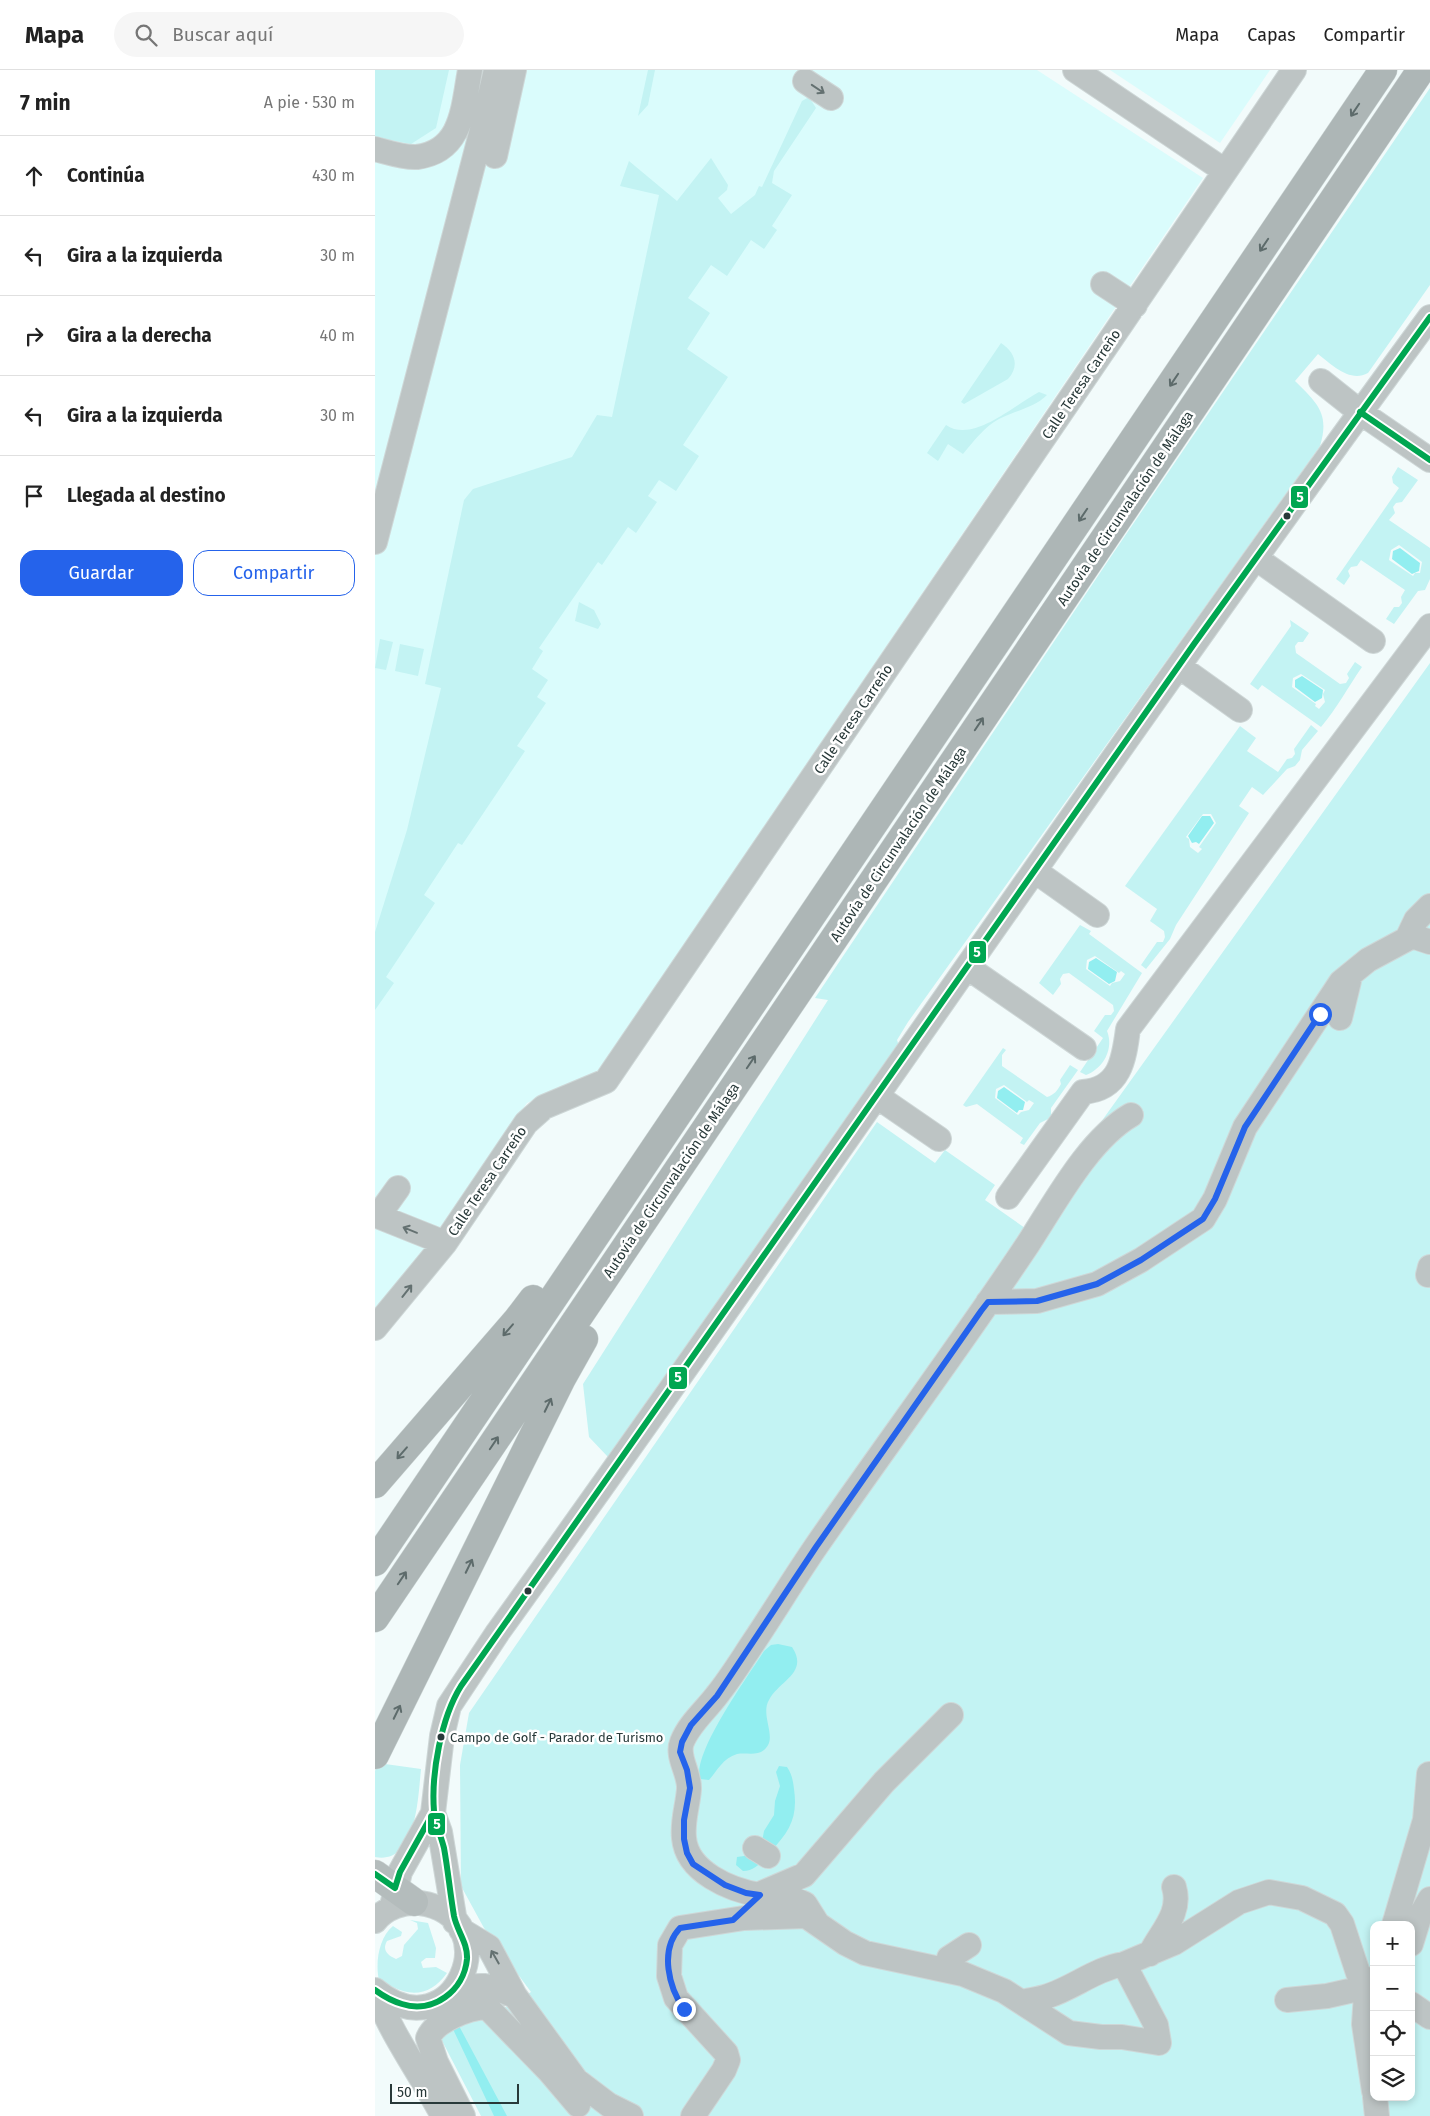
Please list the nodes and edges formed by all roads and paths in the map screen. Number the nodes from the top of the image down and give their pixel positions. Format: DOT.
graph roads {
  1 [pos="470,70"];
  2 [pos="496,70"];
  3 [pos="514,70"];
  4 [pos="1075,70"];
  5 [pos="1294,70"];
  6 [pos="1383,70"];
  7 [pos="1421,70"];
  8 [pos="805,81"];
  9 [pos="831,98"];
  10 [pos="375,149"];
  11 [pos="495,156"];
  12 [pos="1225,171"];
  13 [pos="1103,284"];
  14 [pos="1135,305"];
  15 [pos="1430,317"];
  16 [pos="1321,381"];
  17 [pos="1361,412"];
  18 [pos="1430,460"];
  19 [pos="375,542"];
  20 [pos="1257,559"];
  21 [pos="1430,626"];
  22 [pos="1373,641"];
  23 [pos="1180,667"];
  24 [pos="1239,710"];
  25 [pos="1035,871"];
  26 [pos="1430,906"];
  27 [pos="1097,915"];
  28 [pos="1419,939"];
  29 [pos="967,967"];
  30 [pos="1351,974"];
  31 [pos="1340,1018"];
  32 [pos="1085,1048"];
  33 [pos="878,1097"];
  34 [pos="1131,1115"];
  35 [pos="939,1139"];
  36 [pos="398,1188"];
  37 [pos="1008,1197"];
  38 [pos="377,1216"];
  39 [pos="599,1230"];
  40 [pos="445,1243"];
  41 [pos="614,1265"];
  42 [pos="988,1302"];
  43 [pos="375,1328"];
  44 [pos="375,1484"];
  45 [pos="375,1562"];
  46 [pos="375,1618"];
  47 [pos="951,1715"];
  48 [pos="375,1755"];
  49 [pos="1429,1774"];
  50 [pos="433,1812"];
  51 [pos="1174,1887"];
  52 [pos="759,1896"];
  53 [pos="390,1899"];
  54 [pos="1430,1899"];
  55 [pos="733,1920"];
  56 [pos="1395,1921"];
  57 [pos="818,1924"];
  58 [pos="458,1926"];
  59 [pos="1415,1931"];
  60 [pos="969,1945"];
  61 [pos="1149,1954"];
  62 [pos="873,1955"];
  63 [pos="949,1958"];
  64 [pos="1124,1964"];
  65 [pos="980,1981"];
  66 [pos="1370,1983"];
  67 [pos="375,1990"];
  68 [pos="515,1996"];
  69 [pos="445,1997"];
  70 [pos="1287,2000"];
  71 [pos="1022,2002"];
  72 [pos="1415,2007"];
  73 [pos="1430,2017"];
  74 [pos="1370,2064"];
  75 [pos="424,2079"];
  76 [pos="1375,2101"];
  77 [pos="586,2112"];
  78 [pos="443,2116"];
  79 [pos="463,2116"];
  80 [pos="631,2116"];
  81 [pos="693,2116"];
  82 [pos="1377,2116"];
  1 -- 10 [label="street"];
  2 -- 19 [label="street"];
  3 -- 11 [label="street"];
  4 -- 12 [label="street"];
  5 -- 12 [label="street, Calle Teresa Carreño"];
  6 -- 39 [label="highway, one-way"];
  41 -- 7 [label="highway, Autovía de Circunvalación de Málaga, one-way"];
  8 -- 9 [label="street, one-way"];
  12 -- 14 [label="street, Calle Teresa Carreño"];
  13 -- 14 [label="street"];
  14 -- 40 [label="street, Calle Teresa Carreño"];
  15 -- 17 [label="street"];
  16 -- 17 [label="street"];
  17 -- 18 [label="street"];
  17 -- 20 [label="street"];
  20 -- 22 [label="street"];
  20 -- 23 [label="street"];
  21 -- 37 [label="street"];
  23 -- 24 [label="street"];
  23 -- 25 [label="street"];
  25 -- 27 [label="street"];
  25 -- 29 [label="street"];
  26 -- 28 [label="street"];
  28 -- 30 [label="street"];
  29 -- 32 [label="street"];
  29 -- 33 [label="street"];
  30 -- 31 [label="street"];
  30 -- 42 [label="street"];
  33 -- 35 [label="street"];
  33 -- 50 [label="street"];
  34 -- 42 [label="street"];
  36 -- 38 [label="street"];
  40 -- 38 [label="street, one-way"];
  39 -- 44 [label="highway, one-way"];
  39 -- 45 [label="highway"];
  43 -- 40 [label="street, Calle Teresa Carreño, one-way"];
  46 -- 41 [label="highway, Autovía de Circunvalación de Málaga, one-way"];
  48 -- 41 [label="highway, one-way"];
  42 -- 52 [label="street"];
  47 -- 52 [label="street"];
  49 -- 56 [label="street"];
  50 -- 53 [label="street"];
  50 -- 58 [label="street"];
  51 -- 61 [label="street"];
  52 -- 55 [label="street"];
  52 -- 57 [label="street"];
  53 -- 58 [label="street"];
  54 -- 59 [label="street"];
  55 -- 57 [label="street"];
  55 -- 81 [label="street"];
  57 -- 62 [label="street"];
  68 -- 58 [label="street, one-way"];
  58 -- 69 [label="street"];
  60 -- 63 [label="street"];
  61 -- 64 [label="street"];
  61 -- 66 [label="street"];
  62 -- 63 [label="street"];
  62 -- 65 [label="street"];
  63 -- 65 [label="street"];
  64 -- 71 [label="street"];
  64 -- 71 [label="street"];
  65 -- 71 [label="street"];
  66 -- 70 [label="street"];
  66 -- 74 [label="street"];
  67 -- 69 [label="street"];
  67 -- 75 [label="street"];
  68 -- 69 [label="street"];
  68 -- 80 [label="street"];
  69 -- 75 [label="street"];
  72 -- 73 [label="street"];
  75 -- 78 [label="street"];
  76 -- 82 [label="street"];
  77 -- 79 [label="street"];
}
